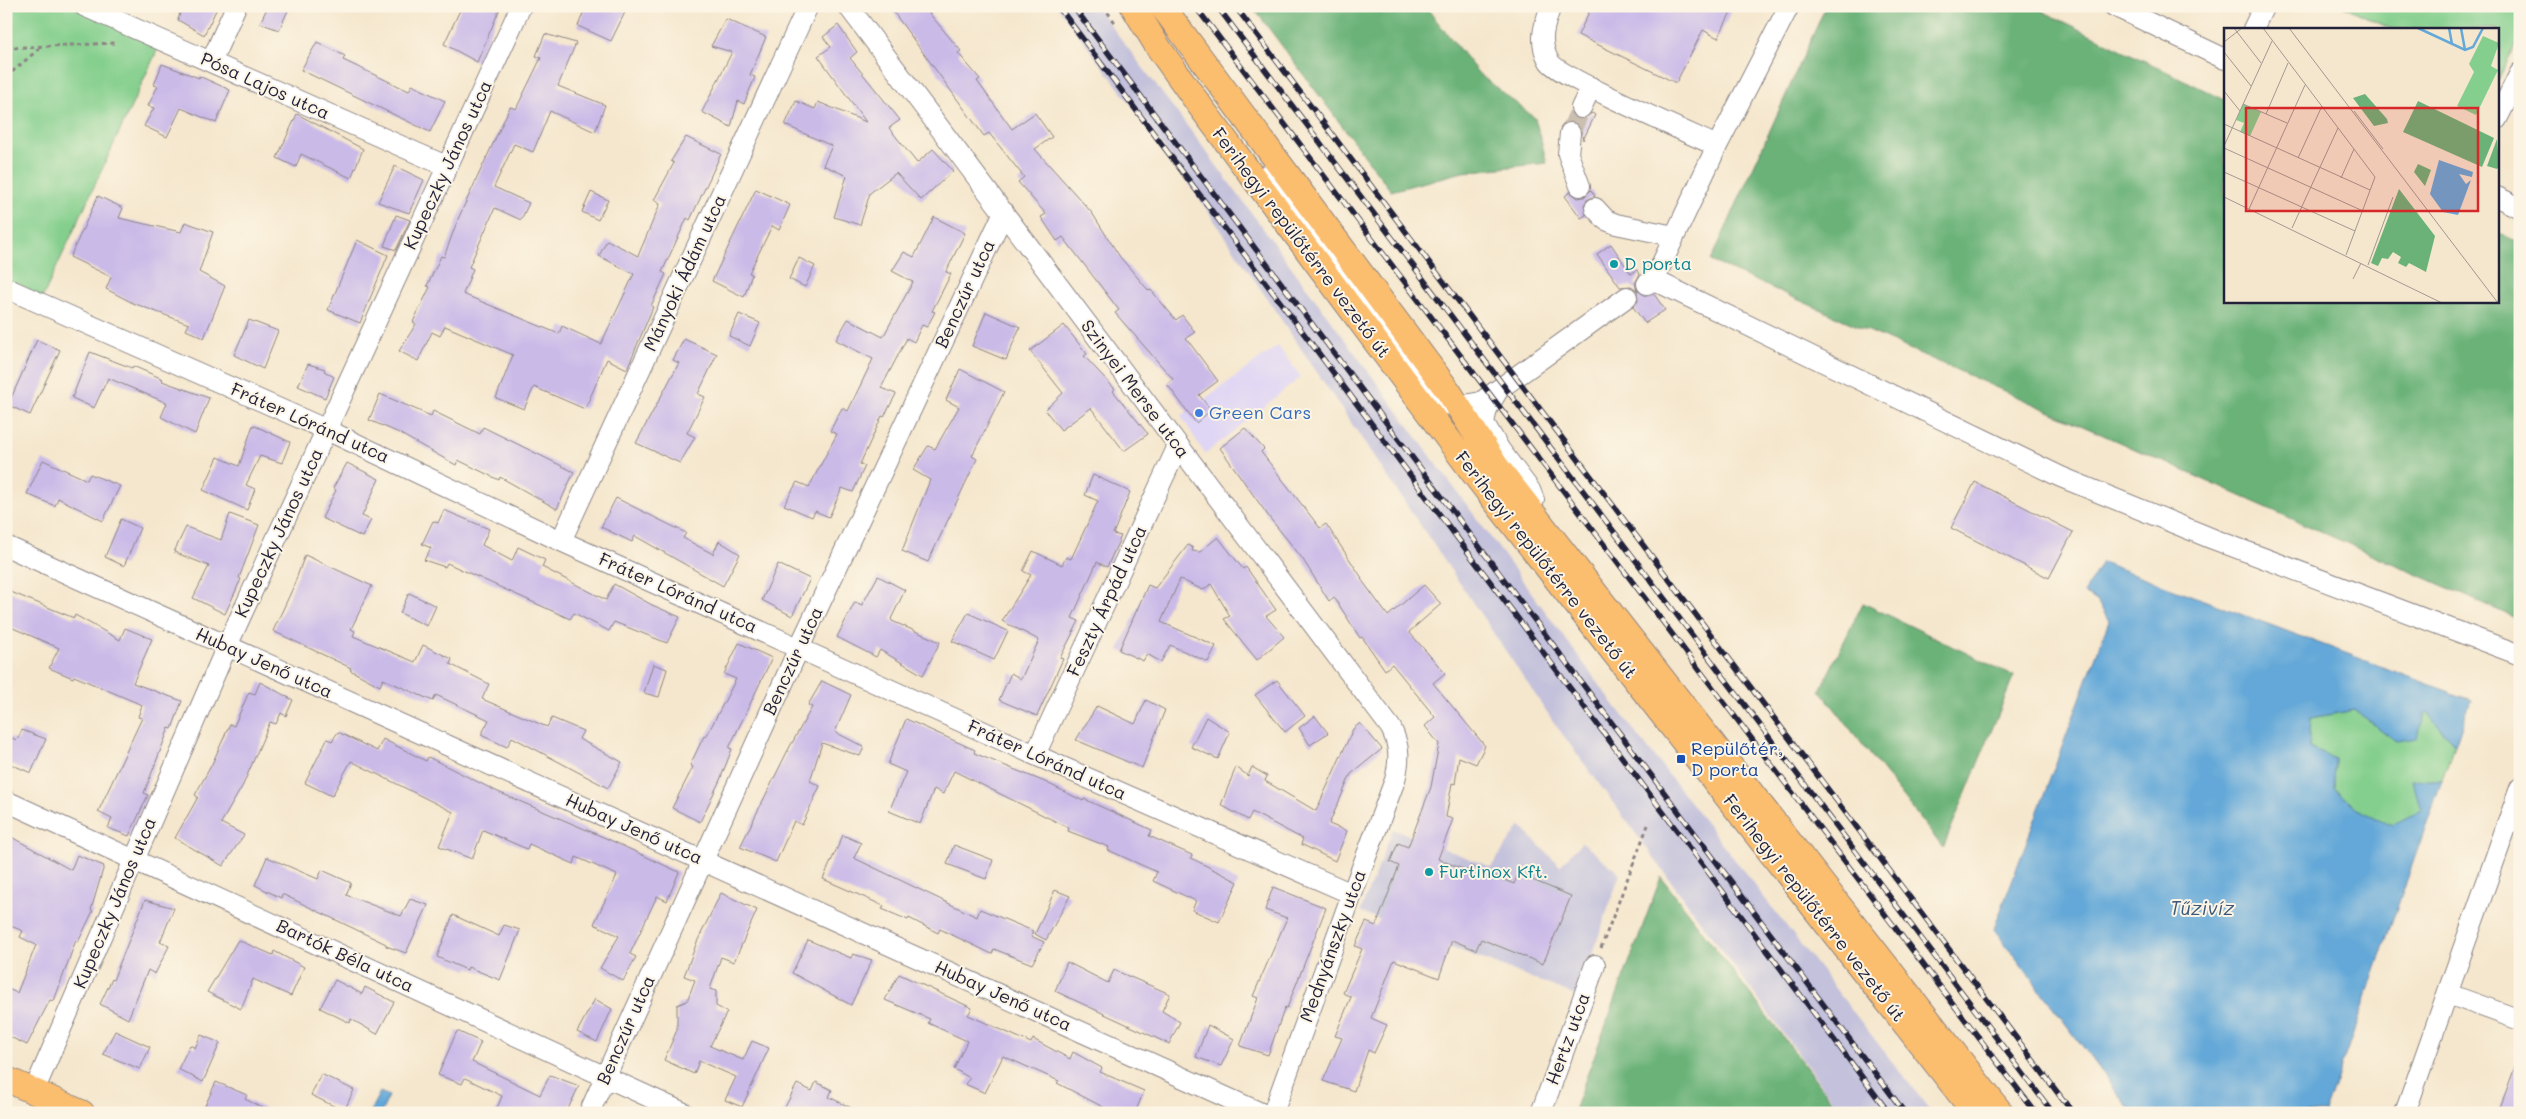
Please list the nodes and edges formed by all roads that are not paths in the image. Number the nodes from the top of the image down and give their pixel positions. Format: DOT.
graph roads {
  1 [pos="84,6"];
  2 [pos="236,6"];
  3 [pos="522,6"];
  4 [pos="808,6"];
  5 [pos="848,6"];
  6 [pos="1133,6"];
  7 [pos="1162,6"];
  8 [pos="1552,6"];
  9 [pos="1789,6"];
  10 [pos="2114,6"];
  11 [pos="2264,6"];
  12 [pos="2253,28"];
  13 [pos="2224,59"];
  14 [pos="211,62"];
  15 [pos="2520,73"];
  16 [pos="1591,87"];
  17 [pos="1200,106"];
  18 [pos="1581,108"];
  19 [pos="2498,117"];
  20 [pos="1570,133"];
  21 [pos="1717,146"];
  22 [pos="446,166"];
  23 [pos="1580,186"];
  24 [pos="2498,197"];
  25 [pos="1595,208"];
  26 [pos="2520,208"];
  27 [pos="1004,212"];
  28 [pos="1674,236"];
  29 [pos="6,288"];
  30 [pos="1627,297"];
  31 [pos="1500,386"];
  32 [pos="1470,404"];
  33 [pos="1472,428"];
  34 [pos="327,430"];
  35 [pos="1178,446"];
  36 [pos="1478,479"];
  37 [pos="1549,534"];
  38 [pos="561,541"];
  39 [pos="6,546"];
  40 [pos="227,646"];
  41 [pos="799,648"];
  42 [pos="2520,655"];
  43 [pos="1035,755"];
  44 [pos="1395,780"];
  45 [pos="2520,788"];
  46 [pos="6,801"];
  47 [pos="135,859"];
  48 [pos="703,860"];
  49 [pos="1352,894"];
  50 [pos="1595,965"];
  51 [pos="2448,994"];
  52 [pos="2520,1020"];
  53 [pos="605,1078"];
  54 [pos="6,1079"];
  55 [pos="34,1091"];
  56 [pos="82,1113"];
  57 [pos="589,1113"];
  58 [pos="684,1113"];
  59 [pos="1261,1113"];
  60 [pos="1274,1113"];
  61 [pos="1541,1113"];
  62 [pos="1975,1113"];
  63 [pos="2001,1113"];
  64 [pos="2405,1113"];
  1 -- 14 [label="street, Pósa Lajos utca"];
  2 -- 14 [label="street"];
  3 -- 22 [label="street, Kupeczky János utca"];
  4 -- 38 [label="street, Mányoki Ádám utca"];
  5 -- 27 [label="street, Szinyei Merse utca"];
  6 -- 17 [label="main road, Ferihegyi repülőtérre vezető út"];
  7 -- 32 [label="main road, Ferihegyi repülőtérre vezető út"];
  8 -- 16 [label="street"];
  9 -- 21 [label="street"];
  10 -- 13 [label="street"];
  11 -- 12 [label="street"];
  14 -- 22 [label="street, Pósa Lajos utca"];
  15 -- 19 [label="street"];
  16 -- 18 [label="street"];
  16 -- 21 [label="street"];
  17 -- 32 [label="street"];
  17 -- 36 [label="main road, Ferihegyi repülőtérre vezető út"];
  20 -- 23 [label="street"];
  21 -- 28 [label="street"];
  22 -- 34 [label="street, Kupeczky János utca"];
  24 -- 26 [label="street"];
  25 -- 28 [label="street"];
  27 -- 35 [label="street, Szinyei Merse utca"];
  27 -- 41 [label="street, Benczúr utca"];
  28 -- 42 [label="street"];
  29 -- 34 [label="street, Fráter Lóránd utca"];
  30 -- 31 [label="street"];
  31 -- 32 [label="street"];
  31 -- 37 [label="street"];
  32 -- 33 [label="main road, Ferihegyi repülőtérre vezető út"];
  33 -- 36 [label="street"];
  33 -- 37 [label="main road, Ferihegyi repülőtérre vezető út"];
  34 -- 38 [label="street, Fráter Lóránd utca"];
  34 -- 40 [label="street, Kupeczky János utca"];
  35 -- 43 [label="street, Feszty Árpád utca"];
  35 -- 44 [label="street, Szinyei Merse utca"];
  36 -- 62 [label="main road, Ferihegyi repülőtérre vezető út"];
  37 -- 63 [label="main road, Ferihegyi repülőtérre vezető út"];
  38 -- 41 [label="street, Fráter Lóránd utca"];
  39 -- 40 [label="street, Hubay Jenő utca"];
  40 -- 47 [label="street, Kupeczky János utca"];
  40 -- 48 [label="street, Hubay Jenő utca"];
  41 -- 43 [label="street, Fráter Lóránd utca"];
  41 -- 48 [label="street, Benczúr utca"];
  43 -- 49 [label="street, Fráter Lóránd utca"];
  44 -- 49 [label="street, Mednyánszky utca"];
  45 -- 51 [label="street"];
  46 -- 47 [label="street, Bartók Béla utca"];
  47 -- 53 [label="street, Bartók Béla utca"];
  47 -- 55 [label="street, Kupeczky János utca"];
  48 -- 53 [label="street, Benczúr utca"];
  48 -- 59 [label="street, Hubay Jenő utca"];
  49 -- 60 [label="street, Mednyánszky utca"];
  50 -- 61 [label="street, Hertz utca"];
  51 -- 52 [label="street"];
  51 -- 64 [label="street"];
  53 -- 57 [label="street, Benczúr utca"];
  53 -- 58 [label="street, Bartók Béla utca"];
  54 -- 55 [label="main road"];
  55 -- 56 [label="main road"];
}
